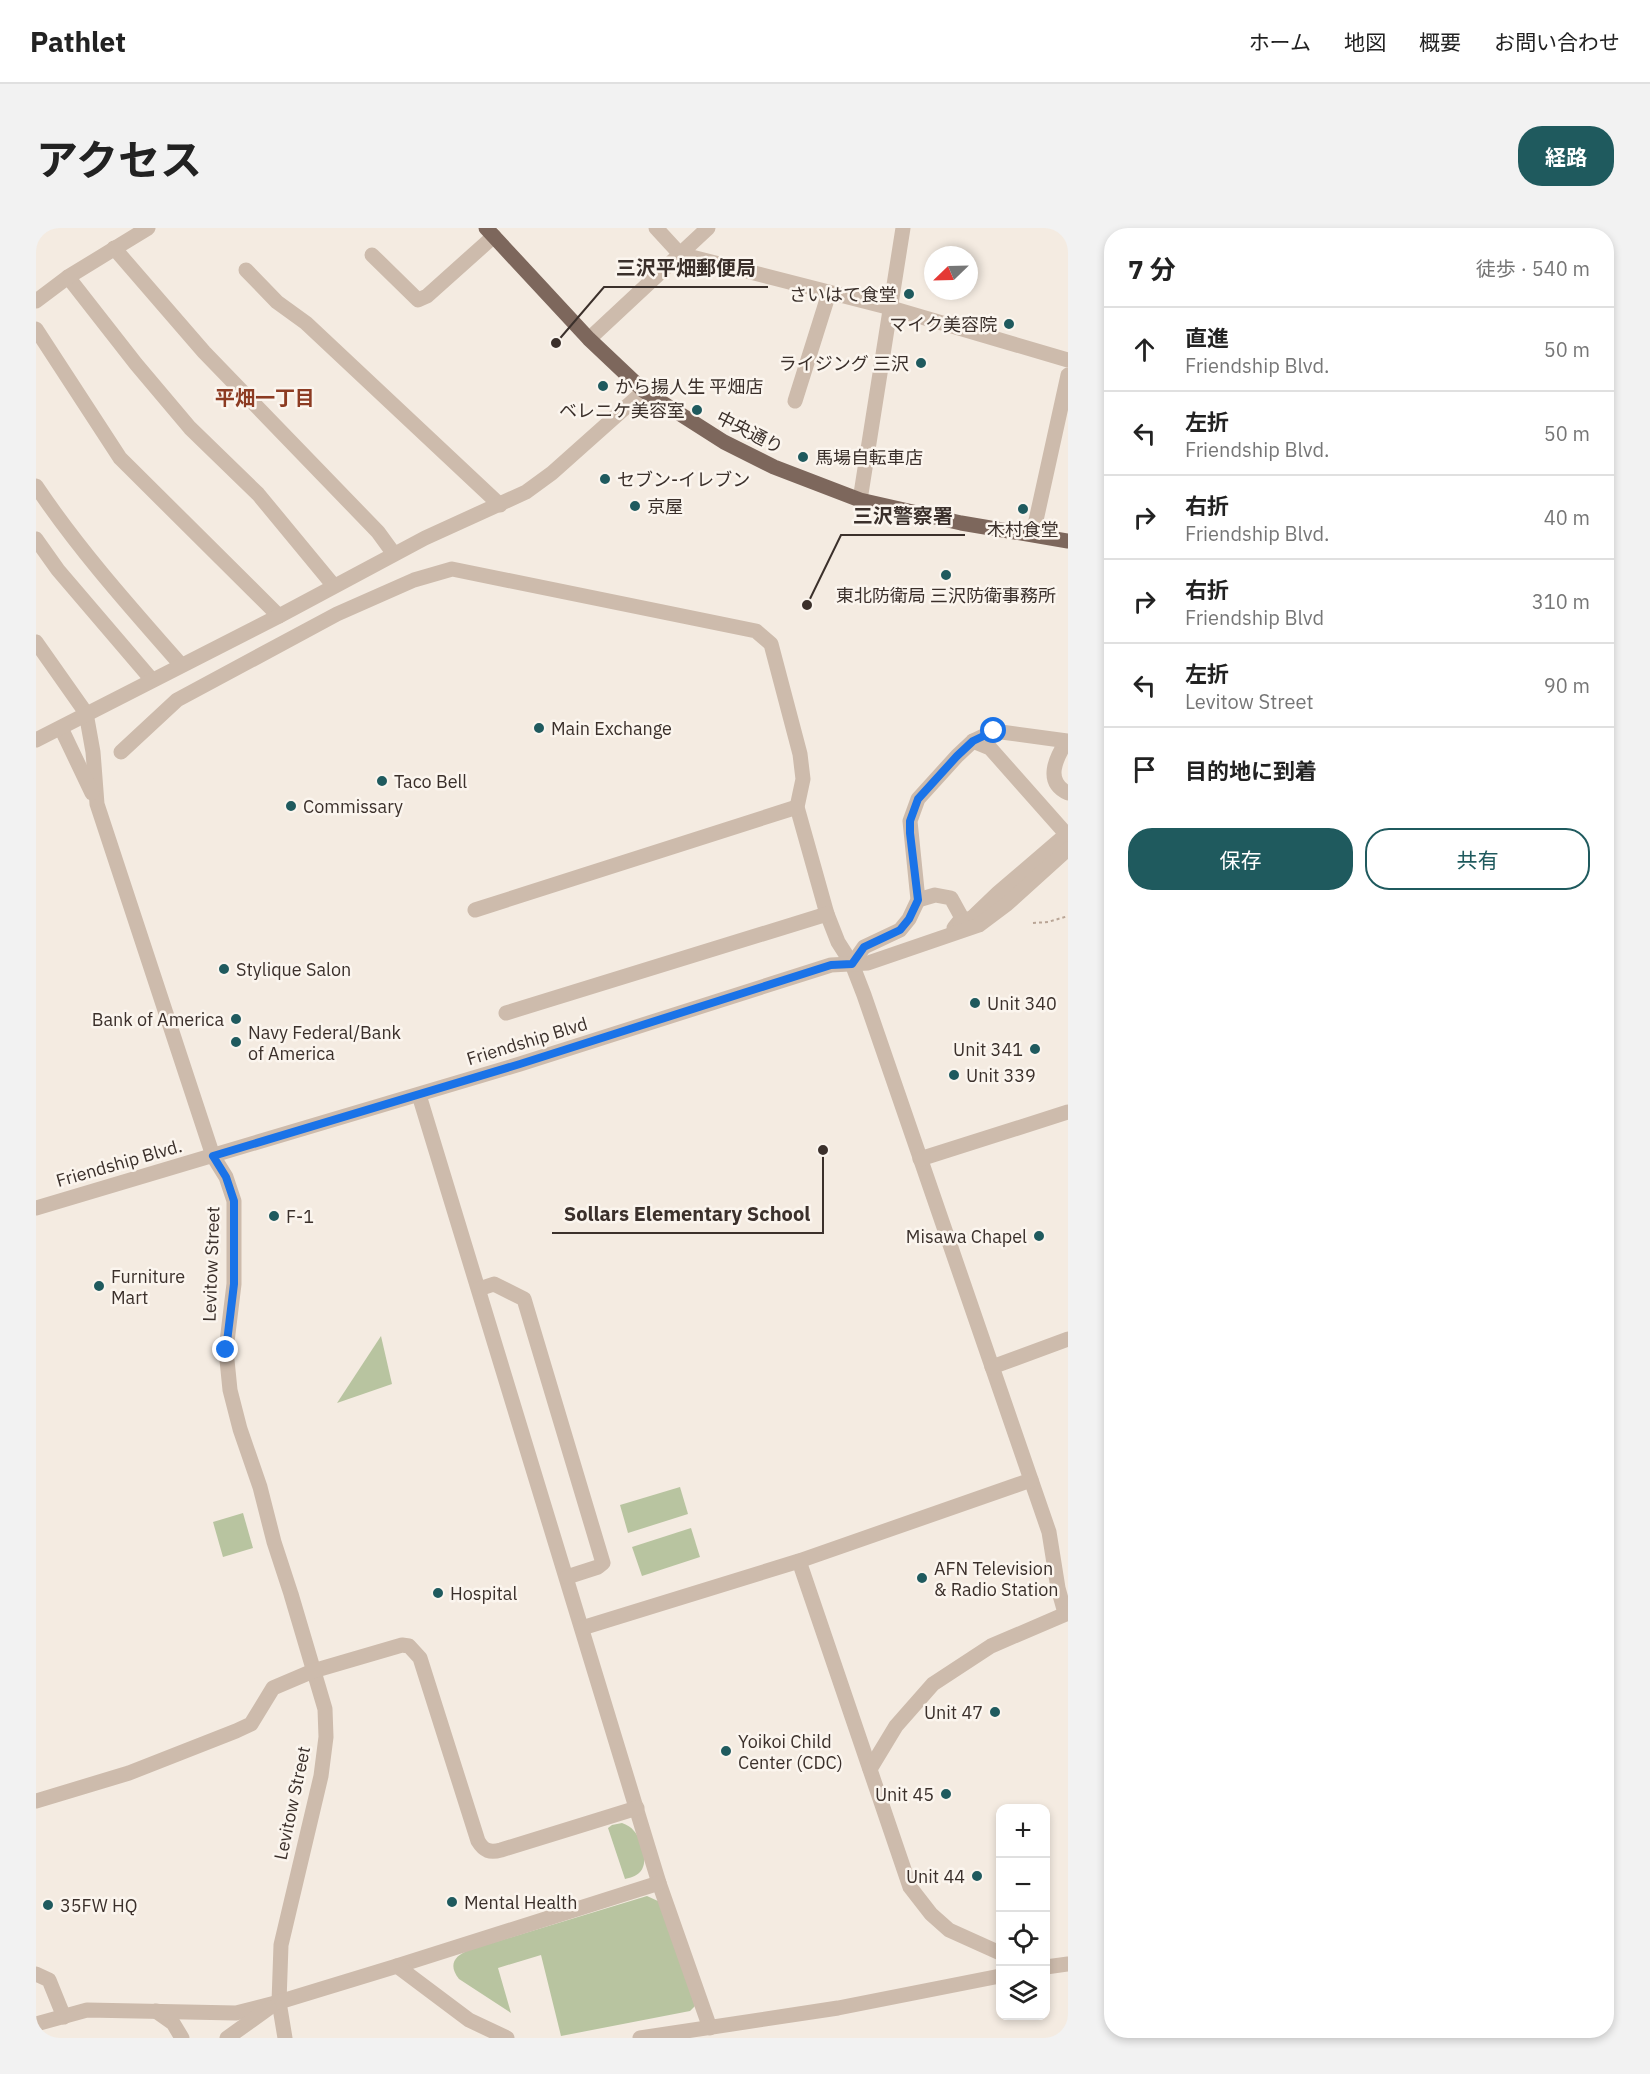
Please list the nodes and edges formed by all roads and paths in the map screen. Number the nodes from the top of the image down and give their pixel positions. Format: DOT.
graph roads {
  1 [pos="148,228"];
  2 [pos="656,228"];
  3 [pos="708,228"];
  4 [pos="903,228"];
  5 [pos="490,232"];
  6 [pos="114,248"];
  7 [pos="680,254"];
  8 [pos="372,255"];
  9 [pos="246,270"];
  10 [pos="68,277"];
  11 [pos="830,292"];
  12 [pos="36,302"];
  13 [pos="891,308"];
  14 [pos="36,329"];
  15 [pos="589,339"];
  16 [pos="1068,360"];
  17 [pos="1068,375"];
  18 [pos="644,391"];
  19 [pos="795,401"];
  20 [pos="36,486"];
  21 [pos="860,500"];
  22 [pos="500,505"];
  23 [pos="1033,534"];
  24 [pos="36,539"];
  25 [pos="1068,541"];
  26 [pos="394,554"];
  27 [pos="334,586"];
  28 [pos="279,616"];
  29 [pos="36,642"];
  30 [pos="181,665"];
  31 [pos="152,680"];
  32 [pos="86,714"];
  33 [pos="61,728"];
  34 [pos="36,740"];
  35 [pos="973,741"];
  36 [pos="1067,741"];
  37 [pos="121,752"];
  38 [pos="1068,793"];
  39 [pos="97,804"];
  40 [pos="797,807"];
  41 [pos="1068,838"];
  42 [pos="918,900"];
  43 [pos="475,910"];
  44 [pos="827,914"];
  45 [pos="1068,916"];
  46 [pos="1033,923"];
  47 [pos="952,930"];
  48 [pos="852,964"];
  49 [pos="506,1013"];
  50 [pos="419,1095"];
  51 [pos="1068,1112"];
  52 [pos="213,1156"];
  53 [pos="920,1159"];
  54 [pos="36,1208"];
  55 [pos="479,1289"];
  56 [pos="1068,1340"];
  57 [pos="992,1367"];
  58 [pos="1031,1480"];
  59 [pos="799,1561"];
  60 [pos="567,1577"];
  61 [pos="1066,1613"];
  62 [pos="582,1628"];
  63 [pos="313,1671"];
  64 [pos="870,1769"];
  65 [pos="36,1801"];
  66 [pos="637,1808"];
  67 [pos="659,1883"];
  68 [pos="996,1951"];
  69 [pos="1068,1964"];
  70 [pos="397,1966"];
  71 [pos="1050,1966"];
  72 [pos="36,1974"];
  73 [pos="996,1977"];
  74 [pos="279,2002"];
  75 [pos="156,2011"];
  76 [pos="64,2017"];
  77 [pos="36,2024"];
  78 [pos="710,2028"];
  79 [pos="242,2033"];
  80 [pos="182,2038"];
  81 [pos="227,2038"];
  82 [pos="285,2038"];
  83 [pos="507,2038"];
  84 [pos="640,2038"];
  1 -- 6 [label="street"];
  2 -- 7 [label="street"];
  3 -- 7 [label="street"];
  4 -- 13 [label="street"];
  5 -- 8 [label="street"];
  5 -- 15 [label="main road, 中央通り"];
  6 -- 10 [label="street"];
  6 -- 26 [label="street"];
  7 -- 11 [label="street"];
  7 -- 15 [label="street"];
  9 -- 22 [label="street"];
  10 -- 12 [label="street"];
  10 -- 27 [label="street"];
  11 -- 13 [label="street"];
  11 -- 19 [label="street"];
  13 -- 16 [label="street"];
  13 -- 21 [label="street"];
  14 -- 28 [label="street"];
  15 -- 18 [label="main road, 中央通り"];
  17 -- 23 [label="street"];
  18 -- 21 [label="main road, 中央通り"];
  18 -- 22 [label="street"];
  20 -- 30 [label="street"];
  21 -- 23 [label="main road, 中央通り"];
  22 -- 26 [label="street"];
  23 -- 25 [label="main road, 中央通り"];
  24 -- 31 [label="street"];
  26 -- 27 [label="street"];
  27 -- 28 [label="street"];
  28 -- 30 [label="street"];
  29 -- 32 [label="street"];
  30 -- 31 [label="street"];
  31 -- 32 [label="street"];
  32 -- 33 [label="street"];
  32 -- 39 [label="street, Levitow Street"];
  33 -- 34 [label="street"];
  33 -- 39 [label="street"];
  35 -- 36 [label="street"];
  35 -- 41 [label="street"];
  35 -- 42 [label="street"];
  36 -- 38 [label="street"];
  37 -- 40 [label="street"];
  39 -- 52 [label="street, Levitow Street"];
  40 -- 43 [label="street"];
  40 -- 44 [label="street"];
  41 -- 47 [label="street"];
  41 -- 47 [label="street"];
  42 -- 47 [label="street"];
  42 -- 48 [label="street"];
  44 -- 48 [label="street"];
  44 -- 49 [label="street"];
  45 -- 46 [label="path"];
  47 -- 48 [label="street, Friendship Blvd"];
  48 -- 50 [label="street, Friendship Blvd"];
  48 -- 53 [label="street"];
  50 -- 52 [label="street, Friendship Blvd"];
  50 -- 55 [label="street"];
  51 -- 53 [label="street"];
  52 -- 54 [label="street, Friendship Blvd."];
  52 -- 63 [label="street, Levitow Street"];
  53 -- 57 [label="street"];
  55 -- 60 [label="street"];
  55 -- 60 [label="street"];
  56 -- 57 [label="street"];
  57 -- 58 [label="street"];
  58 -- 59 [label="street"];
  58 -- 61 [label="street"];
  59 -- 62 [label="street"];
  59 -- 64 [label="street"];
  60 -- 62 [label="street"];
  61 -- 64 [label="street"];
  62 -- 66 [label="street"];
  63 -- 65 [label="street"];
  63 -- 66 [label="street"];
  63 -- 74 [label="street, Levitow Street"];
  64 -- 68 [label="street"];
  66 -- 67 [label="street"];
  67 -- 70 [label="street"];
  67 -- 78 [label="street"];
  69 -- 71 [label="street"];
  70 -- 74 [label="street"];
  70 -- 83 [label="street"];
  72 -- 76 [label="street"];
  73 -- 78 [label="street"];
  74 -- 75 [label="street"];
  74 -- 79 [label="street"];
  74 -- 82 [label="street, Levitow Street"];
  75 -- 76 [label="street"];
  75 -- 80 [label="street"];
  76 -- 77 [label="street"];
  78 -- 84 [label="street"];
  79 -- 81 [label="street"];
}
